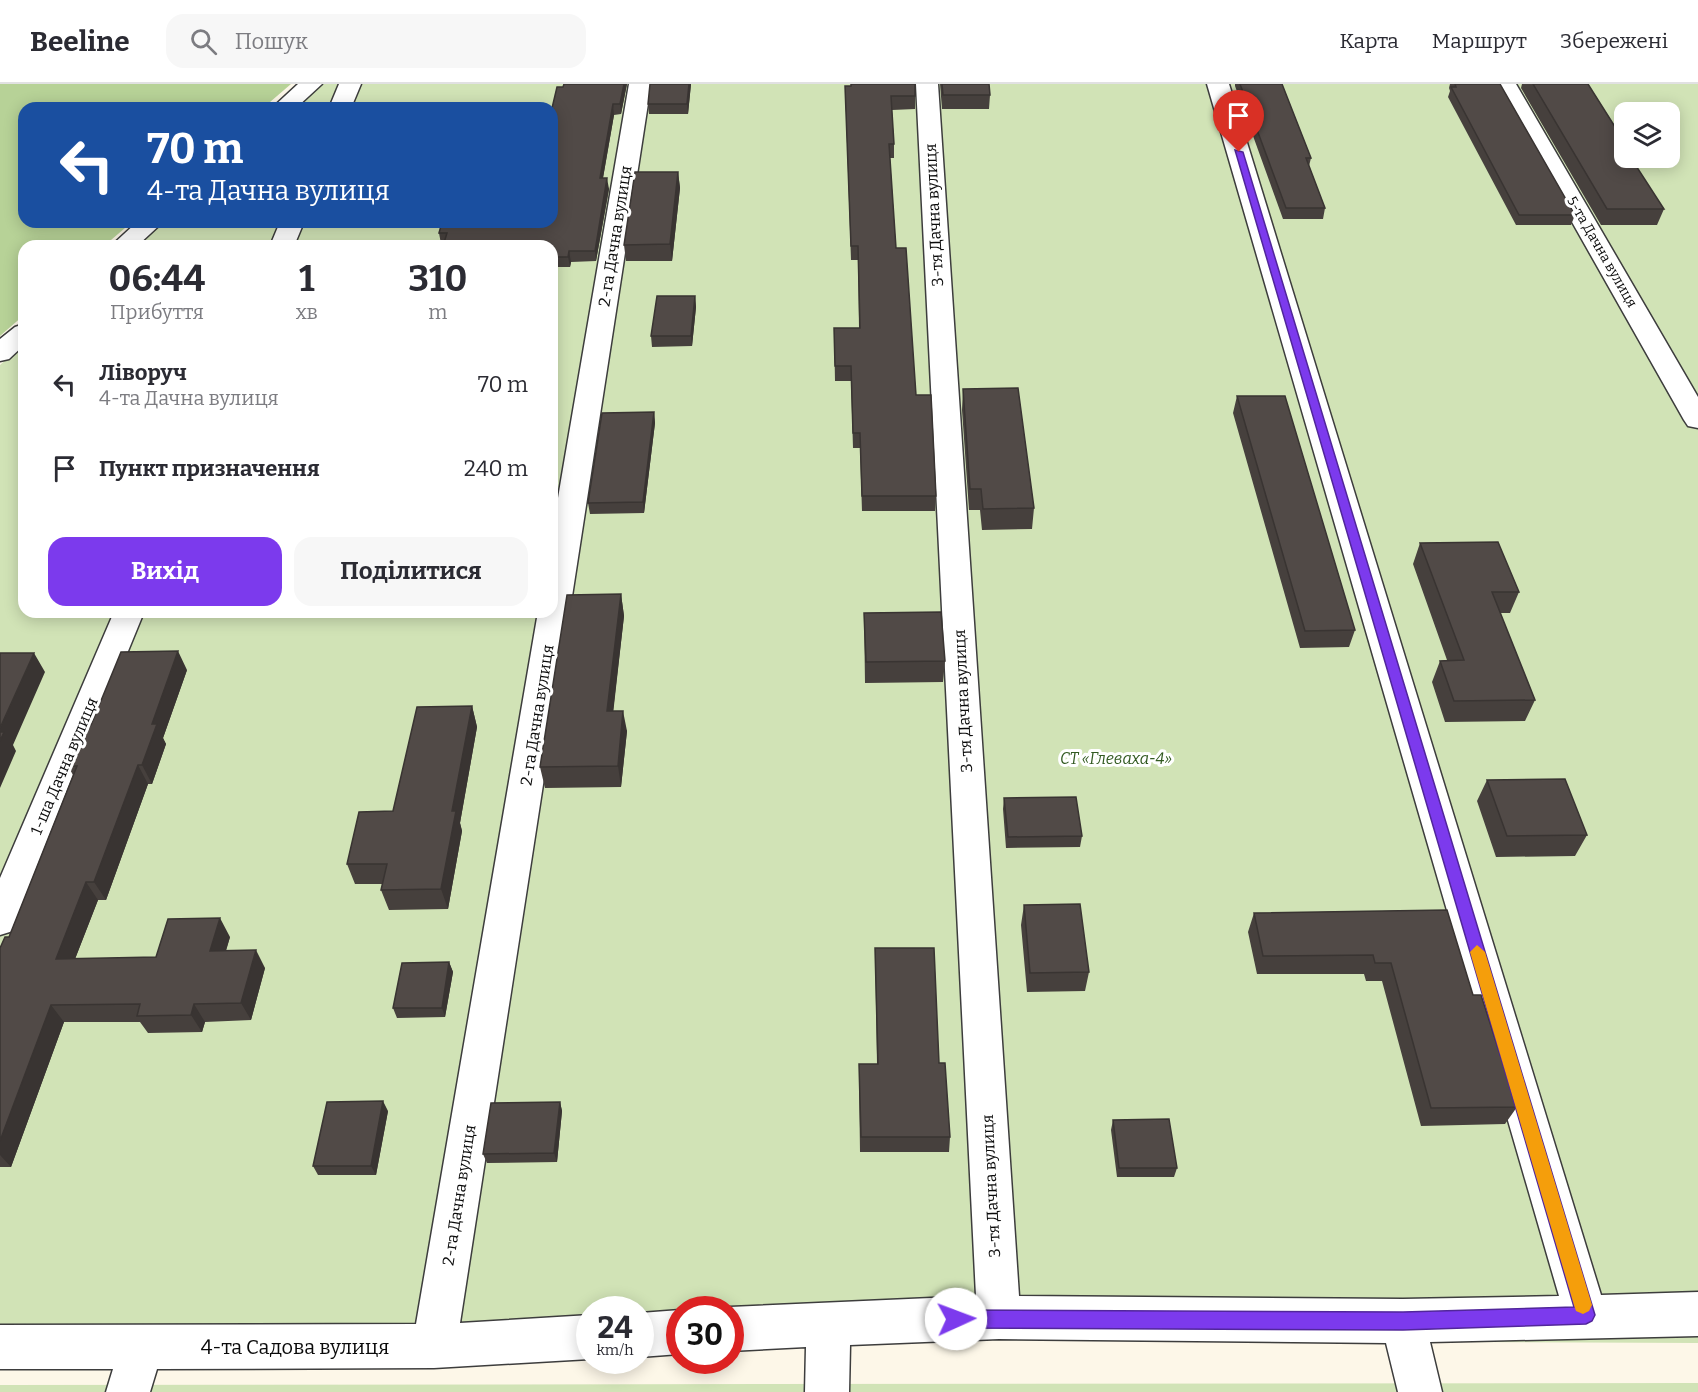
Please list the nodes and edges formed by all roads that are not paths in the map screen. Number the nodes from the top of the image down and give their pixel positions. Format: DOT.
graph roads {
  1 [pos="311,84"];
  2 [pos="350,84"];
  3 [pos="640,84"];
  4 [pos="927,84"];
  5 [pos="1218,84"];
  6 [pos="1505,84"];
  7 [pos="290,102"];
  8 [pos="342,102"];
  9 [pos="144,228"];
  10 [pos="130,240"];
  11 [pos="18,337"];
  12 [pos="0,353"];
  13 [pos="1698,420"];
  14 [pos="558,586"];
  15 [pos="126,618"];
  16 [pos="553,618"];
  17 [pos="0,920"];
  18 [pos="1698,1314"];
  19 [pos="1586,1315"];
  20 [pos="999,1317"];
  21 [pos="1403,1321"];
  22 [pos="828,1324"];
  23 [pos="744,1328"];
  24 [pos="576,1338"];
  25 [pos="434,1346"];
  26 [pos="0,1347"];
  27 [pos="141,1347"];
  28 [pos="128,1392"];
  29 [pos="827,1392"];
  30 [pos="1420,1392"];
  1 -- 7 [label="street"];
  2 -- 8 [label="street"];
  3 -- 14 [label="street, 2-га Дачна вулиця"];
  4 -- 20 [label="street, 3-тя Дачна вулиця"];
  5 -- 19 [label="street"];
  6 -- 13 [label="street, 5-та Дачна вулиця"];
  9 -- 10 [label="street"];
  11 -- 12 [label="street"];
  15 -- 17 [label="street, 1-ша Дачна вулиця"];
  16 -- 25 [label="street, 2-га Дачна вулиця"];
  18 -- 19 [label="street"];
  19 -- 21 [label="street"];
  20 -- 21 [label="street"];
  20 -- 22 [label="street"];
  21 -- 30 [label="street"];
  22 -- 23 [label="street"];
  22 -- 29 [label="street"];
  24 -- 25 [label="street, 4-та Садова вулиця"];
  25 -- 27 [label="street, 4-та Садова вулиця"];
  26 -- 27 [label="street, 4-та Садова вулиця"];
  27 -- 28 [label="street"];
}
